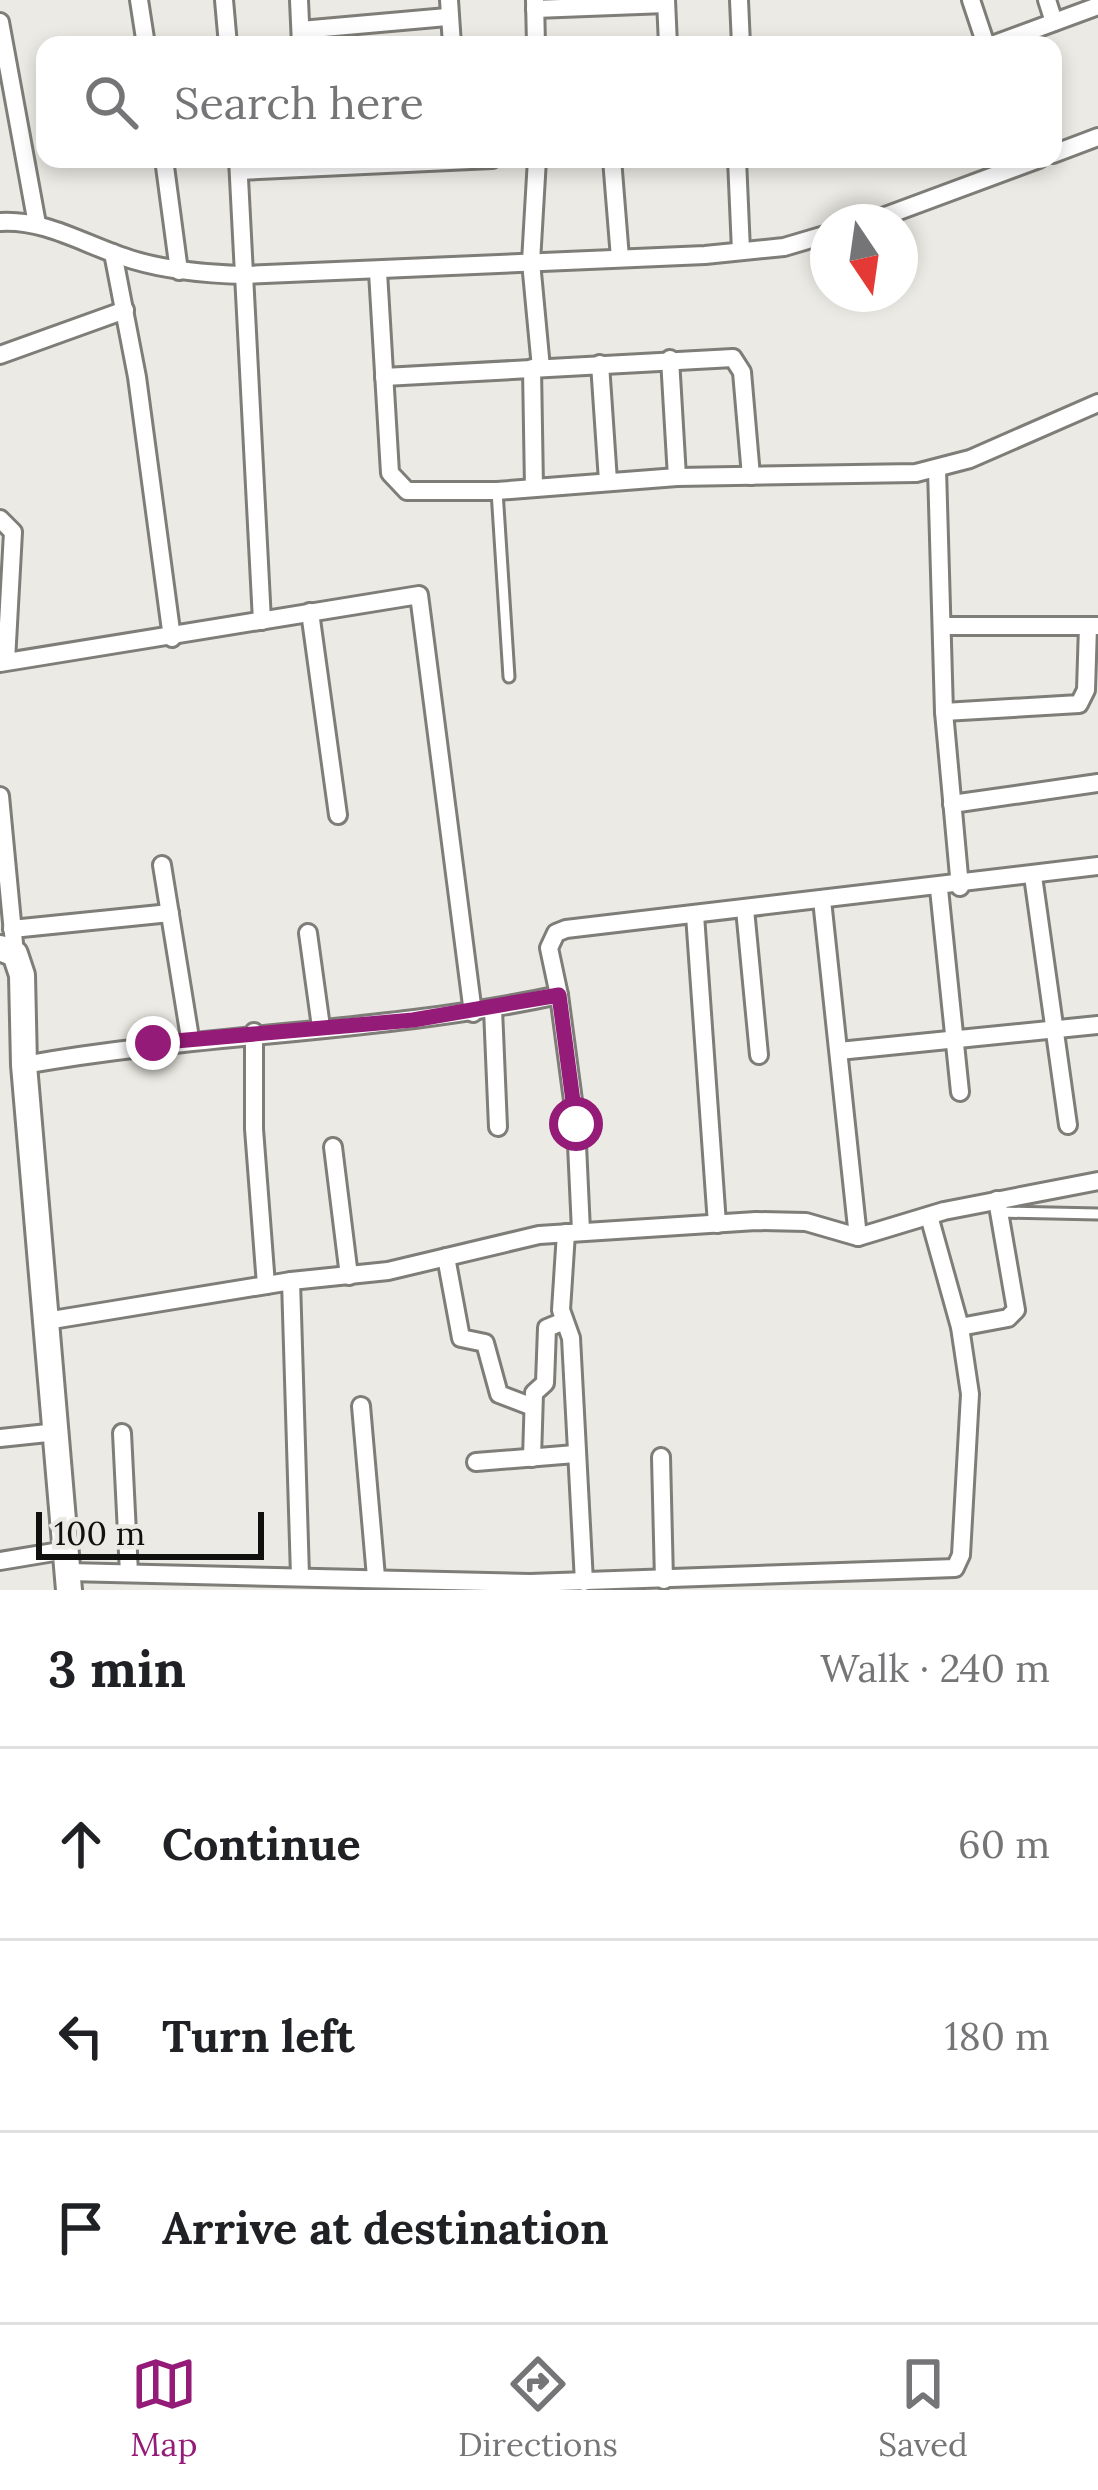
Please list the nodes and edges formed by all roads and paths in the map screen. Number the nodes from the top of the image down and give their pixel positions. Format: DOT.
graph roads {
  1 [pos="139,0"];
  2 [pos="224,0"];
  3 [pos="299,0"];
  4 [pos="739,0"];
  5 [pos="971,0"];
  6 [pos="1047,0"];
  7 [pos="666,2"];
  8 [pos="535,4"];
  9 [pos="1098,6"];
  10 [pos="448,9"];
  11 [pos="0,22"];
  12 [pos="1054,22"];
  13 [pos="145,36"];
  14 [pos="227,36"];
  15 [pos="301,36"];
  16 [pos="311,36"];
  17 [pos="536,36"];
  18 [pos="668,36"];
  19 [pos="741,36"];
  20 [pos="985,36"];
  21 [pos="1014,36"];
  22 [pos="1098,136"];
  23 [pos="1062,150"];
  24 [pos="165,168"];
  25 [pos="238,168"];
  26 [pos="536,168"];
  27 [pos="613,168"];
  28 [pos="737,168"];
  29 [pos="1010,168"];
  30 [pos="916,204"];
  31 [pos="0,222"];
  32 [pos="38,224"];
  33 [pos="810,238"];
  34 [pos="741,251"];
  35 [pos="113,253"];
  36 [pos="620,258"];
  37 [pos="531,262"];
  38 [pos="179,271"];
  39 [pos="378,272"];
  40 [pos="244,275"];
  41 [pos="124,310"];
  42 [pos="0,356"];
  43 [pos="670,358"];
  44 [pos="600,364"];
  45 [pos="536,368"];
  46 [pos="384,377"];
  47 [pos="1098,403"];
  48 [pos="937,469"];
  49 [pos="751,476"];
  50 [pos="677,477"];
  51 [pos="608,481"];
  52 [pos="534,488"];
  53 [pos="497,491"];
  54 [pos="0,519"];
  55 [pos="310,612"];
  56 [pos="262,621"];
  57 [pos="942,626"];
  58 [pos="1093,626"];
  59 [pos="172,638"];
  60 [pos="3,662"];
  61 [pos="509,677"];
  62 [pos="944,712"];
  63 [pos="1098,783"];
  64 [pos="0,796"];
  65 [pos="952,804"];
  66 [pos="338,815"];
  67 [pos="162,865"];
  68 [pos="1098,866"];
  69 [pos="1033,876"];
  70 [pos="960,886"];
  71 [pos="939,889"];
  72 [pos="822,900"];
  73 [pos="745,909"];
  74 [pos="170,913"];
  75 [pos="695,915"];
  76 [pos="308,933"];
  77 [pos="9,944"];
  78 [pos="559,995"];
  79 [pos="493,1009"];
  80 [pos="472,1013"];
  81 [pos="1098,1025"];
  82 [pos="321,1027"];
  83 [pos="1054,1029"];
  84 [pos="254,1032"];
  85 [pos="190,1038"];
  86 [pos="955,1041"];
  87 [pos="838,1051"];
  88 [pos="759,1055"];
  89 [pos="24,1065"];
  90 [pos="960,1092"];
  91 [pos="1068,1125"];
  92 [pos="498,1127"];
  93 [pos="333,1147"];
  94 [pos="1098,1181"];
  95 [pos="998,1206"];
  96 [pos="1098,1214"];
  97 [pos="929,1216"];
  98 [pos="717,1224"];
  99 [pos="574,1232"];
  100 [pos="858,1237"];
  101 [pos="446,1257"];
  102 [pos="349,1276"];
  103 [pos="291,1281"];
  104 [pos="266,1285"];
  105 [pos="46,1321"];
  106 [pos="563,1321"];
  107 [pos="960,1327"];
  108 [pos="361,1406"];
  109 [pos="533,1406"];
  110 [pos="57,1432"];
  111 [pos="122,1433"];
  112 [pos="0,1438"];
  113 [pos="575,1454"];
  114 [pos="661,1457"];
  115 [pos="532,1458"];
  116 [pos="476,1462"];
  117 [pos="0,1561"];
  118 [pos="926,1570"];
  119 [pos="68,1571"];
  120 [pos="129,1573"];
  121 [pos="300,1576"];
  122 [pos="376,1577"];
  123 [pos="664,1580"];
  124 [pos="584,1582"];
  125 [pos="928,1590"];
  1 -- 13 [label="street"];
  2 -- 14 [label="street"];
  3 -- 15 [label="street"];
  4 -- 19 [label="street"];
  5 -- 20 [label="street"];
  6 -- 12 [label="street"];
  7 -- 8 [label="street"];
  7 -- 18 [label="street"];
  8 -- 17 [label="street"];
  9 -- 12 [label="street"];
  10 -- 16 [label="street"];
  11 -- 32 [label="street"];
  12 -- 21 [label="street"];
  22 -- 23 [label="street"];
  24 -- 38 [label="street"];
  25 -- 40 [label="street"];
  26 -- 37 [label="street"];
  27 -- 36 [label="street"];
  28 -- 34 [label="street"];
  29 -- 30 [label="street"];
  31 -- 32 [label="street"];
  32 -- 35 [label="street"];
  33 -- 34 [label="street"];
  34 -- 36 [label="street"];
  35 -- 38 [label="street"];
  35 -- 41 [label="street"];
  36 -- 37 [label="street"];
  37 -- 39 [label="street"];
  37 -- 45 [label="street"];
  38 -- 40 [label="street"];
  39 -- 40 [label="street"];
  39 -- 46 [label="street"];
  40 -- 56 [label="street"];
  41 -- 42 [label="street"];
  41 -- 59 [label="street"];
  43 -- 44 [label="street"];
  43 -- 49 [label="street"];
  43 -- 50 [label="street"];
  44 -- 45 [label="street"];
  44 -- 51 [label="street"];
  45 -- 46 [label="street"];
  45 -- 52 [label="street"];
  46 -- 53 [label="street"];
  47 -- 48 [label="street"];
  48 -- 49 [label="street"];
  48 -- 57 [label="street"];
  49 -- 50 [label="street"];
  50 -- 51 [label="street"];
  51 -- 52 [label="street"];
  52 -- 53 [label="street"];
  53 -- 61 [label="lane"];
  54 -- 60 [label="street"];
  55 -- 56 [label="street"];
  55 -- 66 [label="street"];
  55 -- 80 [label="street"];
  56 -- 59 [label="street"];
  57 -- 58 [label="street"];
  57 -- 62 [label="street"];
  58 -- 62 [label="street"];
  59 -- 60 [label="street"];
  62 -- 65 [label="street"];
  63 -- 65 [label="street"];
  64 -- 77 [label="street"];
  65 -- 70 [label="street"];
  67 -- 74 [label="street"];
  68 -- 69 [label="street"];
  69 -- 70 [label="street"];
  69 -- 83 [label="street"];
  70 -- 71 [label="street"];
  71 -- 72 [label="street"];
  71 -- 86 [label="street"];
  72 -- 73 [label="street"];
  72 -- 87 [label="street"];
  73 -- 75 [label="street"];
  73 -- 88 [label="street"];
  74 -- 77 [label="street"];
  74 -- 85 [label="street"];
  75 -- 78 [label="street"];
  75 -- 98 [label="street"];
  76 -- 82 [label="street"];
  77 -- 89 [label="street"];
  78 -- 79 [label="street"];
  78 -- 99 [label="street"];
  79 -- 80 [label="street"];
  79 -- 92 [label="street"];
  80 -- 82 [label="street"];
  81 -- 83 [label="street"];
  82 -- 84 [label="street"];
  83 -- 86 [label="street"];
  83 -- 91 [label="street"];
  84 -- 85 [label="street"];
  84 -- 104 [label="street"];
  85 -- 89 [label="street"];
  86 -- 87 [label="street"];
  86 -- 90 [label="street"];
  87 -- 100 [label="street"];
  89 -- 105 [label="street"];
  93 -- 102 [label="street"];
  94 -- 95 [label="street"];
  95 -- 96 [label="lane"];
  95 -- 97 [label="street"];
  95 -- 107 [label="street"];
  97 -- 100 [label="street"];
  97 -- 107 [label="street"];
  98 -- 99 [label="street"];
  98 -- 100 [label="street"];
  99 -- 101 [label="street"];
  99 -- 106 [label="street"];
  101 -- 102 [label="street"];
  101 -- 109 [label="street"];
  102 -- 103 [label="street"];
  103 -- 104 [label="street"];
  103 -- 121 [label="street"];
  104 -- 105 [label="street"];
  105 -- 110 [label="street"];
  106 -- 109 [label="street"];
  106 -- 113 [label="street"];
  107 -- 118 [label="street"];
  108 -- 122 [label="street"];
  109 -- 115 [label="street"];
  110 -- 112 [label="street"];
  110 -- 119 [label="street"];
  111 -- 120 [label="street"];
  113 -- 115 [label="street"];
  113 -- 124 [label="street"];
  114 -- 123 [label="street"];
  115 -- 116 [label="street"];
  117 -- 119 [label="street"];
  118 -- 123 [label="street"];
  118 -- 125 [label="street"];
  119 -- 120 [label="street"];
  120 -- 121 [label="street"];
  121 -- 122 [label="street"];
  122 -- 124 [label="street"];
  123 -- 124 [label="street"];
}
